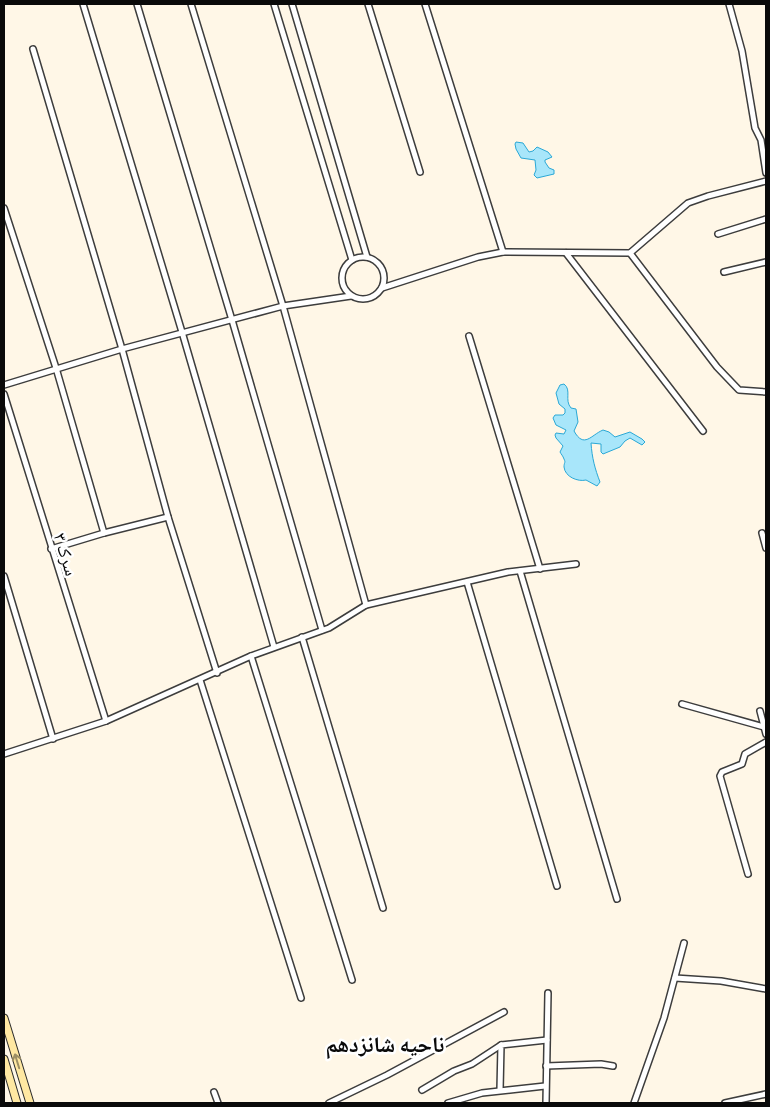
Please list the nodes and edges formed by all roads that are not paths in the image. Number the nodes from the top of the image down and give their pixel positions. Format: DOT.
graph roads {
  1 [pos="83,4"];
  2 [pos="137,4"];
  3 [pos="192,4"];
  4 [pos="274,4"];
  5 [pos="292,4"];
  6 [pos="368,4"];
  7 [pos="425,4"];
  8 [pos="729,4"];
  9 [pos="33,48"];
  10 [pos="420,172"];
  11 [pos="766,173"];
  12 [pos="766,182"];
  13 [pos="4,208"];
  14 [pos="766,219"];
  15 [pos="718,234"];
  16 [pos="503,252"];
  17 [pos="566,252"];
  18 [pos="630,253"];
  19 [pos="367,257"];
  20 [pos="352,260"];
  21 [pos="766,262"];
  22 [pos="724,272"];
  23 [pos="382,288"];
  24 [pos="351,296"];
  25 [pos="283,306"];
  26 [pos="232,320"];
  27 [pos="182,332"];
  28 [pos="469,336"];
  29 [pos="122,349"];
  30 [pos="56,368"];
  31 [pos="4,385"];
  32 [pos="766,392"];
  33 [pos="4,394"];
  34 [pos="703,431"];
  35 [pos="168,516"];
  36 [pos="104,533"];
  37 [pos="762,533"];
  38 [pos="766,548"];
  39 [pos="51,549"];
  40 [pos="576,564"];
  41 [pos="540,568"];
  42 [pos="520,571"];
  43 [pos="4,576"];
  44 [pos="467,582"];
  45 [pos="366,605"];
  46 [pos="322,630"];
  47 [pos="302,637"];
  48 [pos="274,648"];
  49 [pos="251,656"];
  50 [pos="217,673"];
  51 [pos="200,680"];
  52 [pos="682,704"];
  53 [pos="760,711"];
  54 [pos="106,721"];
  55 [pos="764,727"];
  56 [pos="766,734"];
  57 [pos="53,738"];
  58 [pos="766,742"];
  59 [pos="4,754"];
  60 [pos="748,874"];
  61 [pos="557,886"];
  62 [pos="617,899"];
  63 [pos="383,908"];
  64 [pos="684,943"];
  65 [pos="674,978"];
  66 [pos="352,980"];
  67 [pos="766,990"];
  68 [pos="548,993"];
  69 [pos="301,998"];
  70 [pos="504,1012"];
  71 [pos="4,1018"];
  72 [pos="547,1040"];
  73 [pos="502,1045"];
  74 [pos="4,1059"];
  75 [pos="546,1066"];
  76 [pos="614,1066"];
  77 [pos="545,1086"];
  78 [pos="422,1090"];
  79 [pos="500,1090"];
  80 [pos="214,1092"];
  81 [pos="766,1094"];
  82 [pos="17,1103"];
  83 [pos="30,1103"];
  84 [pos="218,1103"];
  85 [pos="329,1103"];
  86 [pos="448,1103"];
  87 [pos="546,1103"];
  88 [pos="634,1103"];
  89 [pos="725,1103"];
  1 -- 27 [label="street"];
  2 -- 26 [label="street"];
  3 -- 25 [label="street"];
  4 -- 20 [label="street"];
  5 -- 19 [label="street"];
  6 -- 10 [label="street"];
  7 -- 16 [label="street"];
  8 -- 11 [label="street"];
  9 -- 29 [label="street"];
  12 -- 18 [label="street"];
  13 -- 30 [label="street"];
  14 -- 15 [label="street"];
  16 -- 17 [label="street"];
  16 -- 23 [label="street"];
  17 -- 18 [label="street"];
  17 -- 34 [label="street"];
  18 -- 32 [label="street"];
  19 -- 20 [label="street"];
  19 -- 23 [label="street"];
  20 -- 24 [label="street"];
  21 -- 22 [label="street"];
  23 -- 24 [label="street"];
  24 -- 25 [label="street"];
  25 -- 26 [label="street"];
  25 -- 45 [label="street"];
  26 -- 27 [label="street"];
  26 -- 46 [label="street"];
  27 -- 29 [label="street"];
  27 -- 48 [label="street"];
  28 -- 41 [label="street"];
  29 -- 30 [label="street"];
  29 -- 35 [label="street"];
  30 -- 31 [label="street"];
  30 -- 36 [label="street"];
  33 -- 39 [label="street, سرک ۳"];
  35 -- 36 [label="street"];
  35 -- 50 [label="street"];
  36 -- 39 [label="street"];
  37 -- 38 [label="street"];
  39 -- 54 [label="street, سرک ۳"];
  40 -- 41 [label="street"];
  41 -- 42 [label="street"];
  42 -- 44 [label="street"];
  42 -- 62 [label="street"];
  43 -- 57 [label="street"];
  44 -- 45 [label="street"];
  44 -- 61 [label="street"];
  45 -- 46 [label="street"];
  46 -- 47 [label="street"];
  47 -- 48 [label="street"];
  47 -- 63 [label="street"];
  48 -- 49 [label="street"];
  49 -- 50 [label="street"];
  49 -- 66 [label="street"];
  50 -- 51 [label="street"];
  51 -- 54 [label="street"];
  51 -- 69 [label="street"];
  52 -- 55 [label="street"];
  53 -- 55 [label="street"];
  54 -- 57 [label="street"];
  55 -- 56 [label="street"];
  57 -- 59 [label="street"];
  58 -- 60 [label="street"];
  64 -- 65 [label="street"];
  65 -- 67 [label="street"];
  65 -- 88 [label="street"];
  68 -- 72 [label="street"];
  70 -- 85 [label="street"];
  83 -- 71 [label="main road, one-way"];
  72 -- 73 [label="street"];
  72 -- 75 [label="street"];
  73 -- 78 [label="street"];
  73 -- 79 [label="street"];
  74 -- 82 [label="main road"];
  75 -- 76 [label="street"];
  75 -- 77 [label="street"];
  77 -- 79 [label="street"];
  77 -- 87 [label="street"];
  79 -- 86 [label="street"];
  80 -- 84 [label="street"];
  81 -- 89 [label="street"];
}
